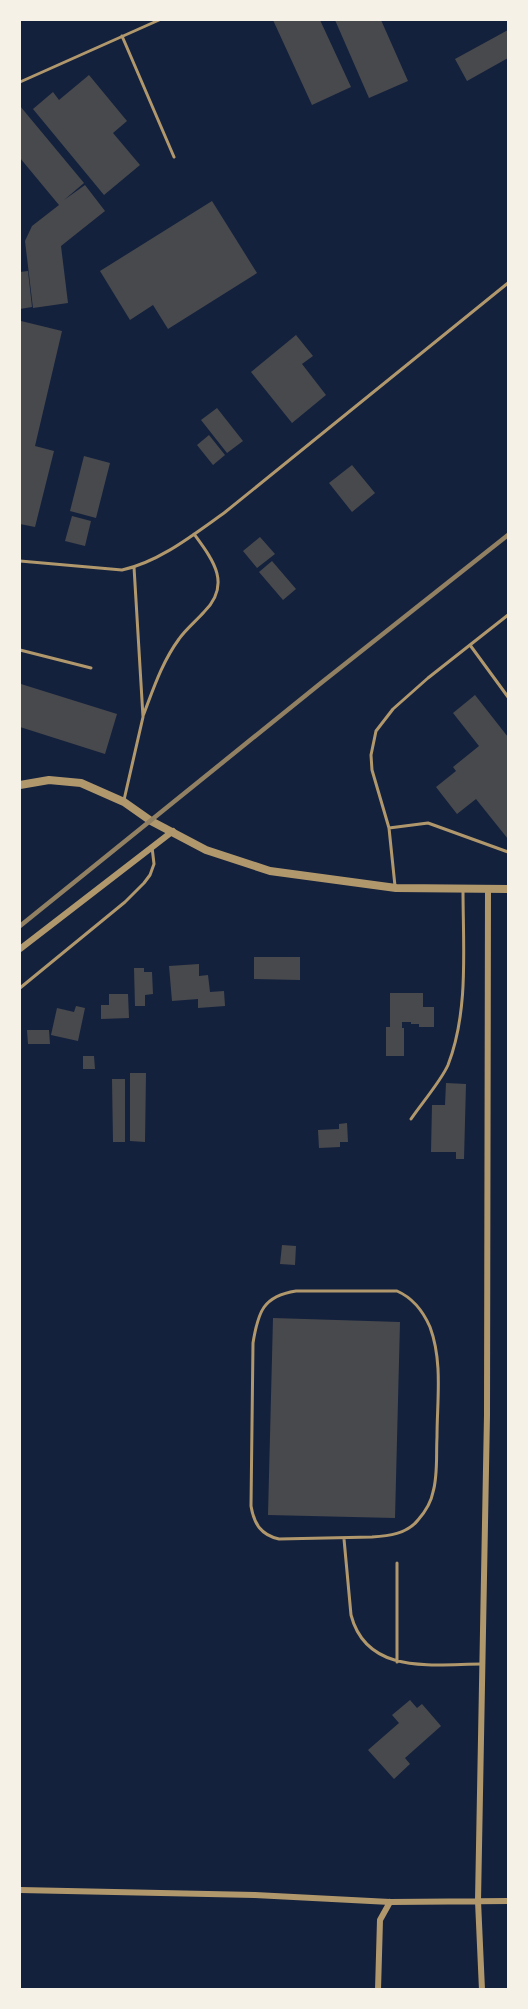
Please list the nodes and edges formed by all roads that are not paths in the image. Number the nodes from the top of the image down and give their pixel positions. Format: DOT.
graph roads {
  1 [pos="159,20"];
  2 [pos="122,36"];
  3 [pos="20,82"];
  4 [pos="174,157"];
  5 [pos="508,283"];
  6 [pos="194,534"];
  7 [pos="20,561"];
  8 [pos="134,567"];
  9 [pos="508,615"];
  10 [pos="470,645"];
  11 [pos="20,650"];
  12 [pos="91,668"];
  13 [pos="508,697"];
  14 [pos="143,717"];
  15 [pos="20,785"];
  16 [pos="124,802"];
  17 [pos="389,828"];
  18 [pos="173,831"];
  19 [pos="152,846"];
  20 [pos="508,852"];
  21 [pos="396,888"];
  22 [pos="463,890"];
  23 [pos="488,890"];
  24 [pos="508,890"];
  25 [pos="20,949"];
  26 [pos="20,988"];
  27 [pos="411,1119"];
  28 [pos="344,1539"];
  29 [pos="398,1563"];
  30 [pos="397,1662"];
  31 [pos="483,1664"];
  32 [pos="20,1890"];
  33 [pos="478,1901"];
  34 [pos="508,1901"];
  35 [pos="390,1902"];
  36 [pos="378,1989"];
  37 [pos="482,1989"];
  1 -- 2 [label="lane"];
  2 -- 3 [label="lane"];
  2 -- 4 [label="lane"];
  5 -- 6 [label="lane"];
  6 -- 8 [label="lane"];
  6 -- 14 [label="lane"];
  7 -- 8 [label="lane"];
  8 -- 14 [label="lane"];
  9 -- 10 [label="lane"];
  10 -- 13 [label="lane"];
  10 -- 17 [label="lane"];
  11 -- 12 [label="lane"];
  14 -- 16 [label="lane"];
  15 -- 16 [label="street"];
  16 -- 18 [label="street"];
  17 -- 20 [label="lane"];
  17 -- 21 [label="lane"];
  18 -- 19 [label="street"];
  18 -- 21 [label="street"];
  19 -- 25 [label="street"];
  19 -- 26 [label="lane"];
  21 -- 22 [label="street"];
  22 -- 23 [label="street"];
  22 -- 27 [label="lane"];
  23 -- 24 [label="street"];
  23 -- 31 [label="street"];
  28 -- 28 [label="lane"];
  28 -- 30 [label="lane"];
  29 -- 30 [label="lane"];
  30 -- 31 [label="lane"];
  31 -- 33 [label="street"];
  32 -- 35 [label="street"];
  33 -- 34 [label="street"];
  33 -- 35 [label="street"];
  33 -- 37 [label="street"];
  35 -- 36 [label="street"];
}
